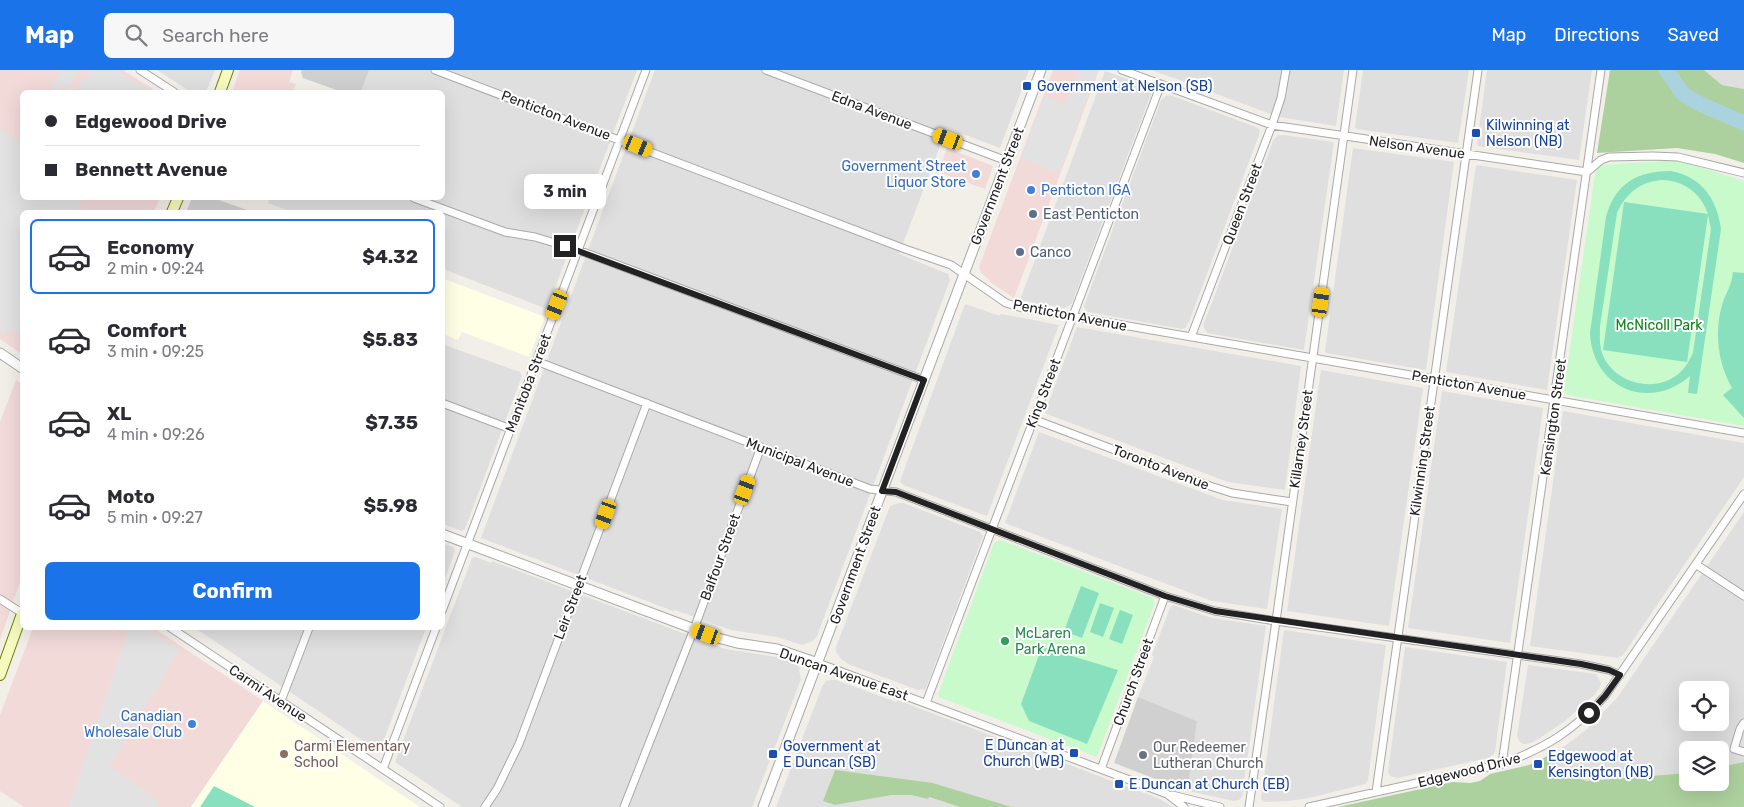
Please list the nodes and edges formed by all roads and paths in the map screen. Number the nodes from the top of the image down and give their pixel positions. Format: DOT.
graph roads {
  1 [pos="140,70"];
  2 [pos="228,70"];
  3 [pos="435,70"];
  4 [pos="646,70"];
  5 [pos="766,70"];
  6 [pos="1041,70"];
  7 [pos="1122,70"];
  8 [pos="1286,70"];
  9 [pos="1353,70"];
  10 [pos="1478,70"];
  11 [pos="1601,70"];
  12 [pos="1133,72"];
  13 [pos="1161,84"];
  14 [pos="171,90"];
  15 [pos="221,90"];
  16 [pos="1272,126"];
  17 [pos="1344,136"];
  18 [pos="620,139"];
  19 [pos="1466,154"];
  20 [pos="1007,161"];
  21 [pos="1587,172"];
  22 [pos="1744,174"];
  23 [pos="419,200"];
  24 [pos="578,250"];
  25 [pos="964,274"];
  26 [pos="1072,316"];
  27 [pos="1191,337"];
  28 [pos="0,353"];
  29 [pos="1313,358"];
  30 [pos="536,361"];
  31 [pos="20,367"];
  32 [pos="1433,379"];
  33 [pos="924,380"];
  34 [pos="1555,400"];
  35 [pos="647,403"];
  36 [pos="445,404"];
  37 [pos="1034,419"];
  38 [pos="511,428"];
  39 [pos="1744,433"];
  40 [pos="761,447"];
  41 [pos="882,491"];
  42 [pos="1744,494"];
  43 [pos="1292,502"];
  44 [pos="992,529"];
  45 [pos="445,535"];
  46 [pos="467,544"];
  47 [pos="1697,565"];
  48 [pos="579,585"];
  49 [pos="1165,596"];
  50 [pos="1744,596"];
  51 [pos="0,599"];
  52 [pos="445,603"];
  53 [pos="20,613"];
  54 [pos="20,620"];
  55 [pos="1276,621"];
  56 [pos="694,629"];
  57 [pos="181,630"];
  58 [pos="308,630"];
  59 [pos="435,630"];
  60 [pos="1396,638"];
  61 [pos="1519,656"];
  62 [pos="818,663"];
  63 [pos="0,675"];
  64 [pos="1620,675"];
  65 [pos="281,701"];
  66 [pos="926,703"];
  67 [pos="1744,723"];
  68 [pos="1744,752"];
  69 [pos="1502,764"];
  70 [pos="383,769"];
  71 [pos="1101,769"];
  72 [pos="1376,792"];
  73 [pos="1167,794"];
  74 [pos="440,807"];
  75 [pos="485,807"];
  76 [pos="624,807"];
  77 [pos="763,807"];
  78 [pos="1184,807"];
  79 [pos="1220,807"];
  80 [pos="1248,807"];
  81 [pos="1309,807"];
  1 -- 14 [label="street"];
  2 -- 15 [label="main road"];
  3 -- 18 [label="street, Penticton Avenue"];
  4 -- 18 [label="street, Manitoba Street"];
  5 -- 20 [label="street, Edna Avenue"];
  6 -- 20 [label="street, Government Street"];
  7 -- 12 [label="street, Nelson Avenue"];
  8 -- 16 [label="street, Queen Street"];
  9 -- 17 [label="street, Killarney Street"];
  10 -- 19 [label="street, Kilwinning Street"];
  11 -- 21 [label="street, Kensington Street"];
  12 -- 13 [label="street, Nelson Avenue"];
  13 -- 16 [label="street, Nelson Avenue"];
  13 -- 26 [label="street, King Street"];
  16 -- 17 [label="street, Nelson Avenue"];
  16 -- 27 [label="street, Queen Street"];
  17 -- 19 [label="street, Nelson Avenue"];
  17 -- 29 [label="street, Killarney Street"];
  18 -- 24 [label="street, Manitoba Street"];
  18 -- 25 [label="street, Penticton Avenue"];
  19 -- 21 [label="street, Nelson Avenue"];
  19 -- 32 [label="street, Kilwinning Street"];
  20 -- 25 [label="street, Government Street"];
  21 -- 22 [label="street"];
  21 -- 34 [label="street, Kensington Street"];
  23 -- 24 [label="street"];
  24 -- 30 [label="street, Manitoba Street"];
  24 -- 33 [label="street"];
  25 -- 26 [label="street, Penticton Avenue"];
  25 -- 33 [label="street, Government Street"];
  26 -- 27 [label="street, Penticton Avenue"];
  26 -- 37 [label="street, King Street"];
  27 -- 29 [label="street, Penticton Avenue"];
  28 -- 31 [label="street"];
  29 -- 32 [label="street, Penticton Avenue"];
  29 -- 43 [label="street, Killarney Street"];
  30 -- 35 [label="street, Municipal Avenue"];
  30 -- 38 [label="street, Manitoba Street"];
  32 -- 34 [label="street, Penticton Avenue"];
  32 -- 60 [label="street, Kilwinning Street"];
  33 -- 41 [label="street, Government Street"];
  34 -- 39 [label="street, Penticton Avenue"];
  34 -- 61 [label="street, Kensington Street"];
  35 -- 40 [label="street, Municipal Avenue"];
  35 -- 48 [label="street, Leir Street"];
  36 -- 38 [label="street"];
  37 -- 43 [label="street, Toronto Avenue"];
  37 -- 44 [label="street, King Street"];
  38 -- 46 [label="street, Manitoba Street"];
  40 -- 41 [label="street, Municipal Avenue"];
  40 -- 56 [label="street, Balfour Street"];
  41 -- 44 [label="street, Municipal Avenue"];
  41 -- 62 [label="street, Government Street"];
  42 -- 47 [label="street, Edgewood Drive"];
  43 -- 55 [label="street, Killarney Street"];
  44 -- 49 [label="street, Municipal Avenue"];
  44 -- 66 [label="street, King Street"];
  45 -- 46 [label="street, Duncan Avenue East"];
  46 -- 48 [label="street, Duncan Avenue East"];
  46 -- 52 [label="street, Manitoba Street"];
  47 -- 50 [label="street"];
  47 -- 64 [label="street, Edgewood Drive"];
  48 -- 56 [label="street, Duncan Avenue East"];
  48 -- 75 [label="street, Leir Street"];
  49 -- 55 [label="street, Municipal Avenue"];
  49 -- 71 [label="street, Church Street"];
  51 -- 53 [label="street"];
  54 -- 63 [label="main road"];
  55 -- 60 [label="street, Municipal Avenue"];
  55 -- 80 [label="street, Killarney Street"];
  56 -- 62 [label="street, Duncan Avenue East"];
  56 -- 76 [label="street, Balfour Street"];
  57 -- 65 [label="street, Carmi Avenue"];
  58 -- 65 [label="street"];
  59 -- 70 [label="street"];
  60 -- 61 [label="street, Municipal Avenue"];
  60 -- 72 [label="street, Kilwinning Street"];
  61 -- 64 [label="street, Municipal Avenue"];
  61 -- 69 [label="street, Kensington Street"];
  62 -- 66 [label="street, Duncan Avenue East"];
  62 -- 77 [label="street, Government Street"];
  64 -- 69 [label="street, Edgewood Drive"];
  65 -- 70 [label="street, Carmi Avenue"];
  66 -- 71 [label="street, Duncan Avenue East"];
  67 -- 68 [label="street"];
  69 -- 72 [label="street, Edgewood Drive"];
  70 -- 74 [label="street, Carmi Avenue"];
  71 -- 73 [label="street, Duncan Avenue East"];
  72 -- 81 [label="street, Edgewood Drive"];
  73 -- 78 [label="street, Duncan Avenue East"];
  73 -- 79 [label="street"];
}
